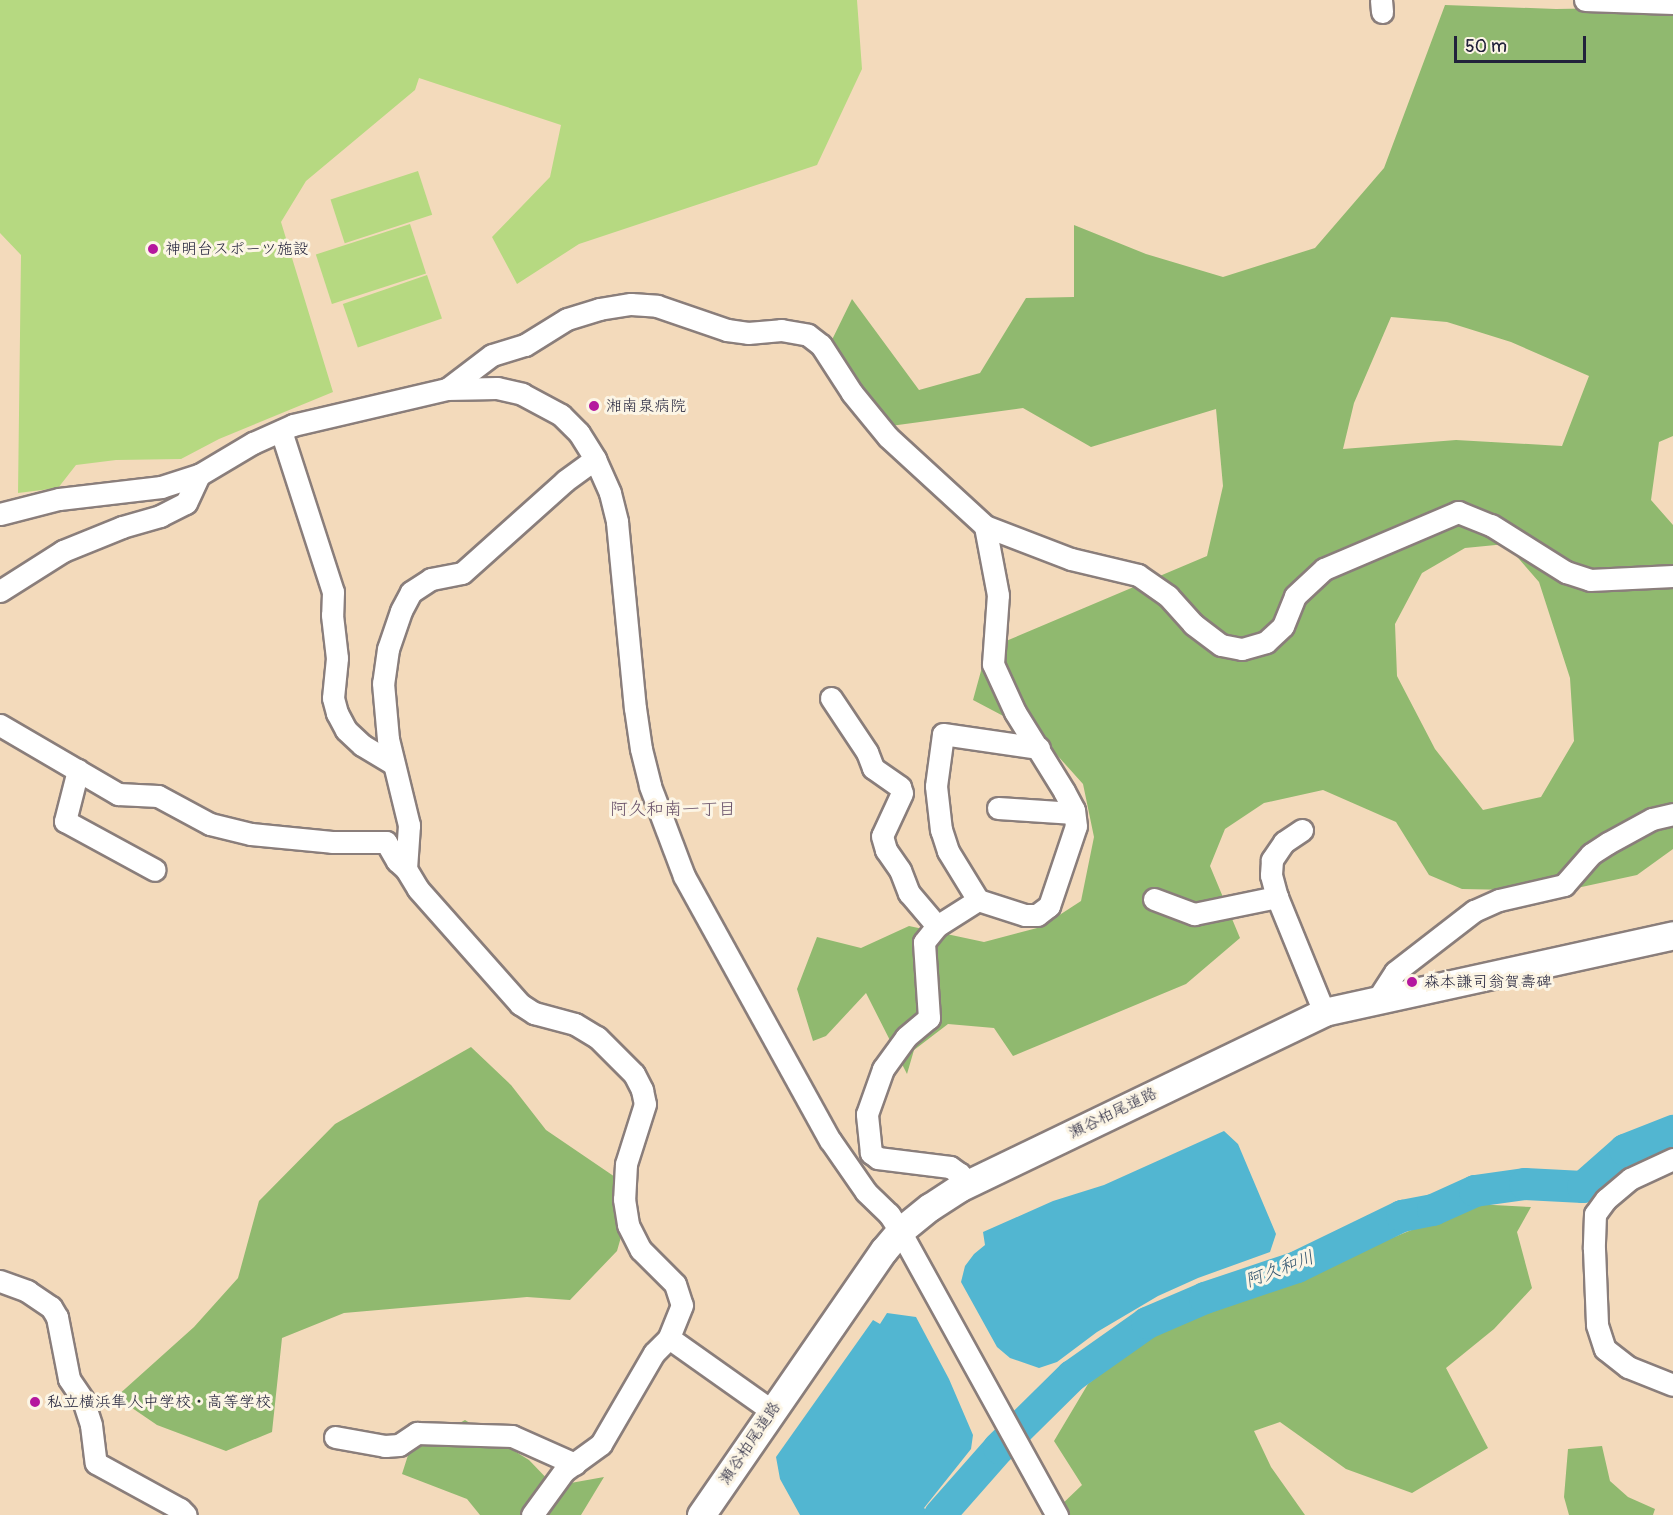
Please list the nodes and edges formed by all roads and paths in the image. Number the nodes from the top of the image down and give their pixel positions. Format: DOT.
graph roads {
  1 [pos="1585,0"];
  2 [pos="1598,0"];
  3 [pos="1663,2"];
  4 [pos="447,389"];
  5 [pos="280,431"];
  6 [pos="595,459"];
  7 [pos="199,475"];
  8 [pos="0,514"];
  9 [pos="985,526"];
  10 [pos="1673,576"];
  11 [pos="0,591"];
  12 [pos="831,698"];
  13 [pos="0,725"];
  14 [pos="1039,748"];
  15 [pos="392,763"];
  16 [pos="78,770"];
  17 [pos="998,808"];
  18 [pos="1074,813"];
  19 [pos="1673,814"];
  20 [pos="1302,830"];
  21 [pos="406,869"];
  22 [pos="155,870"];
  23 [pos="1276,897"];
  24 [pos="1154,898"];
  25 [pos="978,900"];
  26 [pos="937,926"];
  27 [pos="1673,935"];
  28 [pos="1377,1000"];
  29 [pos="1324,1012"];
  30 [pos="1673,1160"];
  31 [pos="966,1185"];
  32 [pos="900,1231"];
  33 [pos="0,1281"];
  34 [pos="669,1338"];
  35 [pos="1673,1384"];
  36 [pos="772,1411"];
  37 [pos="335,1437"];
  38 [pos="576,1464"];
  39 [pos="186,1515"];
  40 [pos="532,1515"];
  41 [pos="701,1515"];
  42 [pos="1057,1515"];
  1 -- 2 [label="street"];
  2 -- 3 [label="street"];
  4 -- 5 [label="street"];
  4 -- 6 [label="street"];
  4 -- 9 [label="street"];
  5 -- 7 [label="street"];
  5 -- 15 [label="street"];
  6 -- 15 [label="street"];
  6 -- 32 [label="street"];
  7 -- 8 [label="street"];
  7 -- 11 [label="street"];
  9 -- 10 [label="street"];
  9 -- 14 [label="street"];
  12 -- 26 [label="street"];
  13 -- 16 [label="street"];
  14 -- 18 [label="street"];
  14 -- 25 [label="street"];
  15 -- 21 [label="street"];
  16 -- 21 [label="street"];
  16 -- 22 [label="street"];
  17 -- 18 [label="street"];
  18 -- 25 [label="street"];
  19 -- 28 [label="street"];
  20 -- 23 [label="street"];
  21 -- 34 [label="street"];
  23 -- 24 [label="street"];
  23 -- 29 [label="street"];
  25 -- 26 [label="street"];
  26 -- 31 [label="street"];
  27 -- 28 [label="main road, 瀬谷柏尾道路"];
  28 -- 29 [label="main road, 瀬谷柏尾道路"];
  29 -- 31 [label="main road, 瀬谷柏尾道路"];
  30 -- 35 [label="street"];
  31 -- 32 [label="main road, 瀬谷柏尾道路"];
  32 -- 36 [label="main road, 瀬谷柏尾道路"];
  32 -- 42 [label="street"];
  33 -- 39 [label="street"];
  34 -- 36 [label="street"];
  34 -- 38 [label="street"];
  36 -- 41 [label="main road, 瀬谷柏尾道路"];
  37 -- 38 [label="street"];
  38 -- 40 [label="street"];
}
